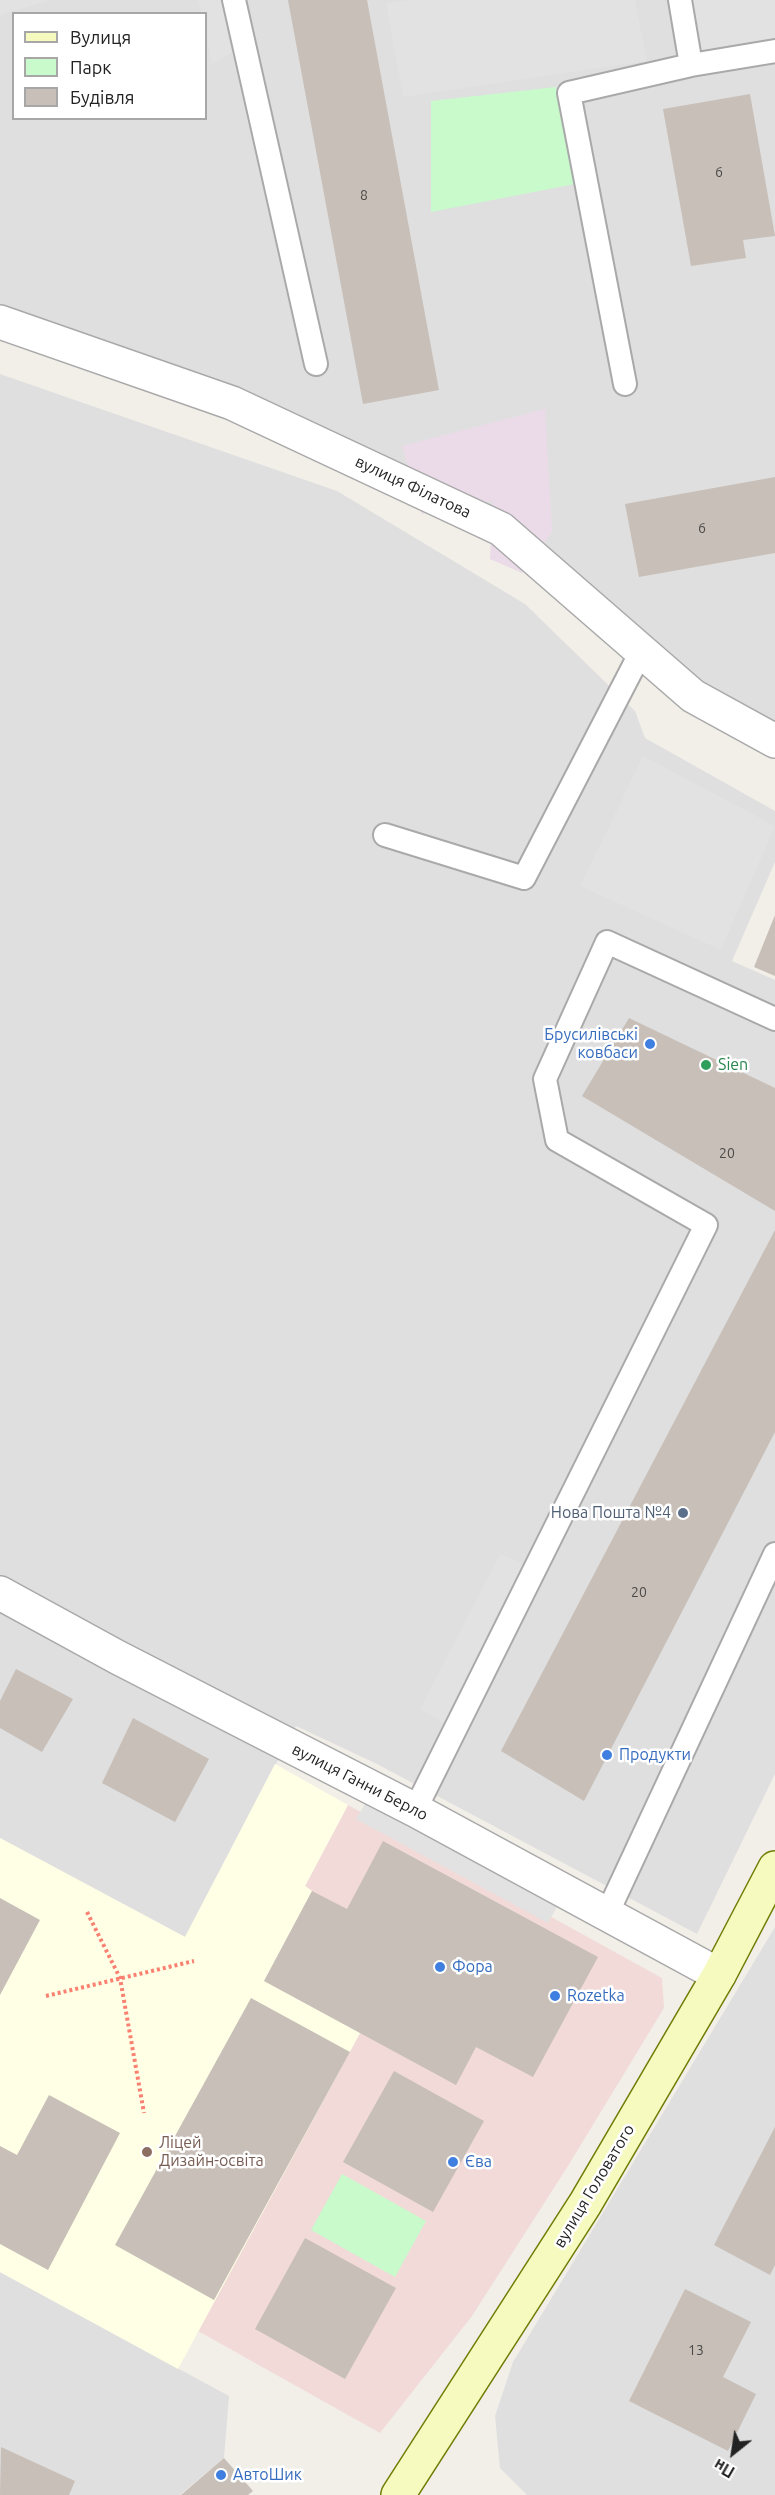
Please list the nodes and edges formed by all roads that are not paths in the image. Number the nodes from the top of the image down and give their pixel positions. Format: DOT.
graph roads {
  1 [pos="234,0"];
  2 [pos="680,0"];
  3 [pos="775,51"];
  4 [pos="691,65"];
  5 [pos="0,322"];
  6 [pos="315,364"];
  7 [pos="625,384"];
  8 [pos="642,651"];
  9 [pos="775,741"];
  10 [pos="385,836"];
  11 [pos="775,1019"];
  12 [pos="775,1554"];
  13 [pos="0,1593"];
  14 [pos="415,1810"];
  15 [pos="775,1868"];
  16 [pos="606,1916"];
  17 [pos="719,1976"];
  18 [pos="398,2495"];
  1 -- 6 [label="lane"];
  2 -- 4 [label="lane"];
  3 -- 4 [label="lane"];
  4 -- 7 [label="lane"];
  5 -- 8 [label="street, вулиця Філатова"];
  8 -- 9 [label="street, вулиця Філатова"];
  8 -- 10 [label="lane"];
  11 -- 14 [label="lane"];
  12 -- 16 [label="lane"];
  13 -- 14 [label="street, вулиця Ганни Берло"];
  14 -- 16 [label="street, вулиця Ганни Берло"];
  15 -- 17 [label="main road, вулиця Головатого"];
  16 -- 17 [label="street, вулиця Ганни Берло"];
  17 -- 18 [label="main road, вулиця Головатого"];
}
